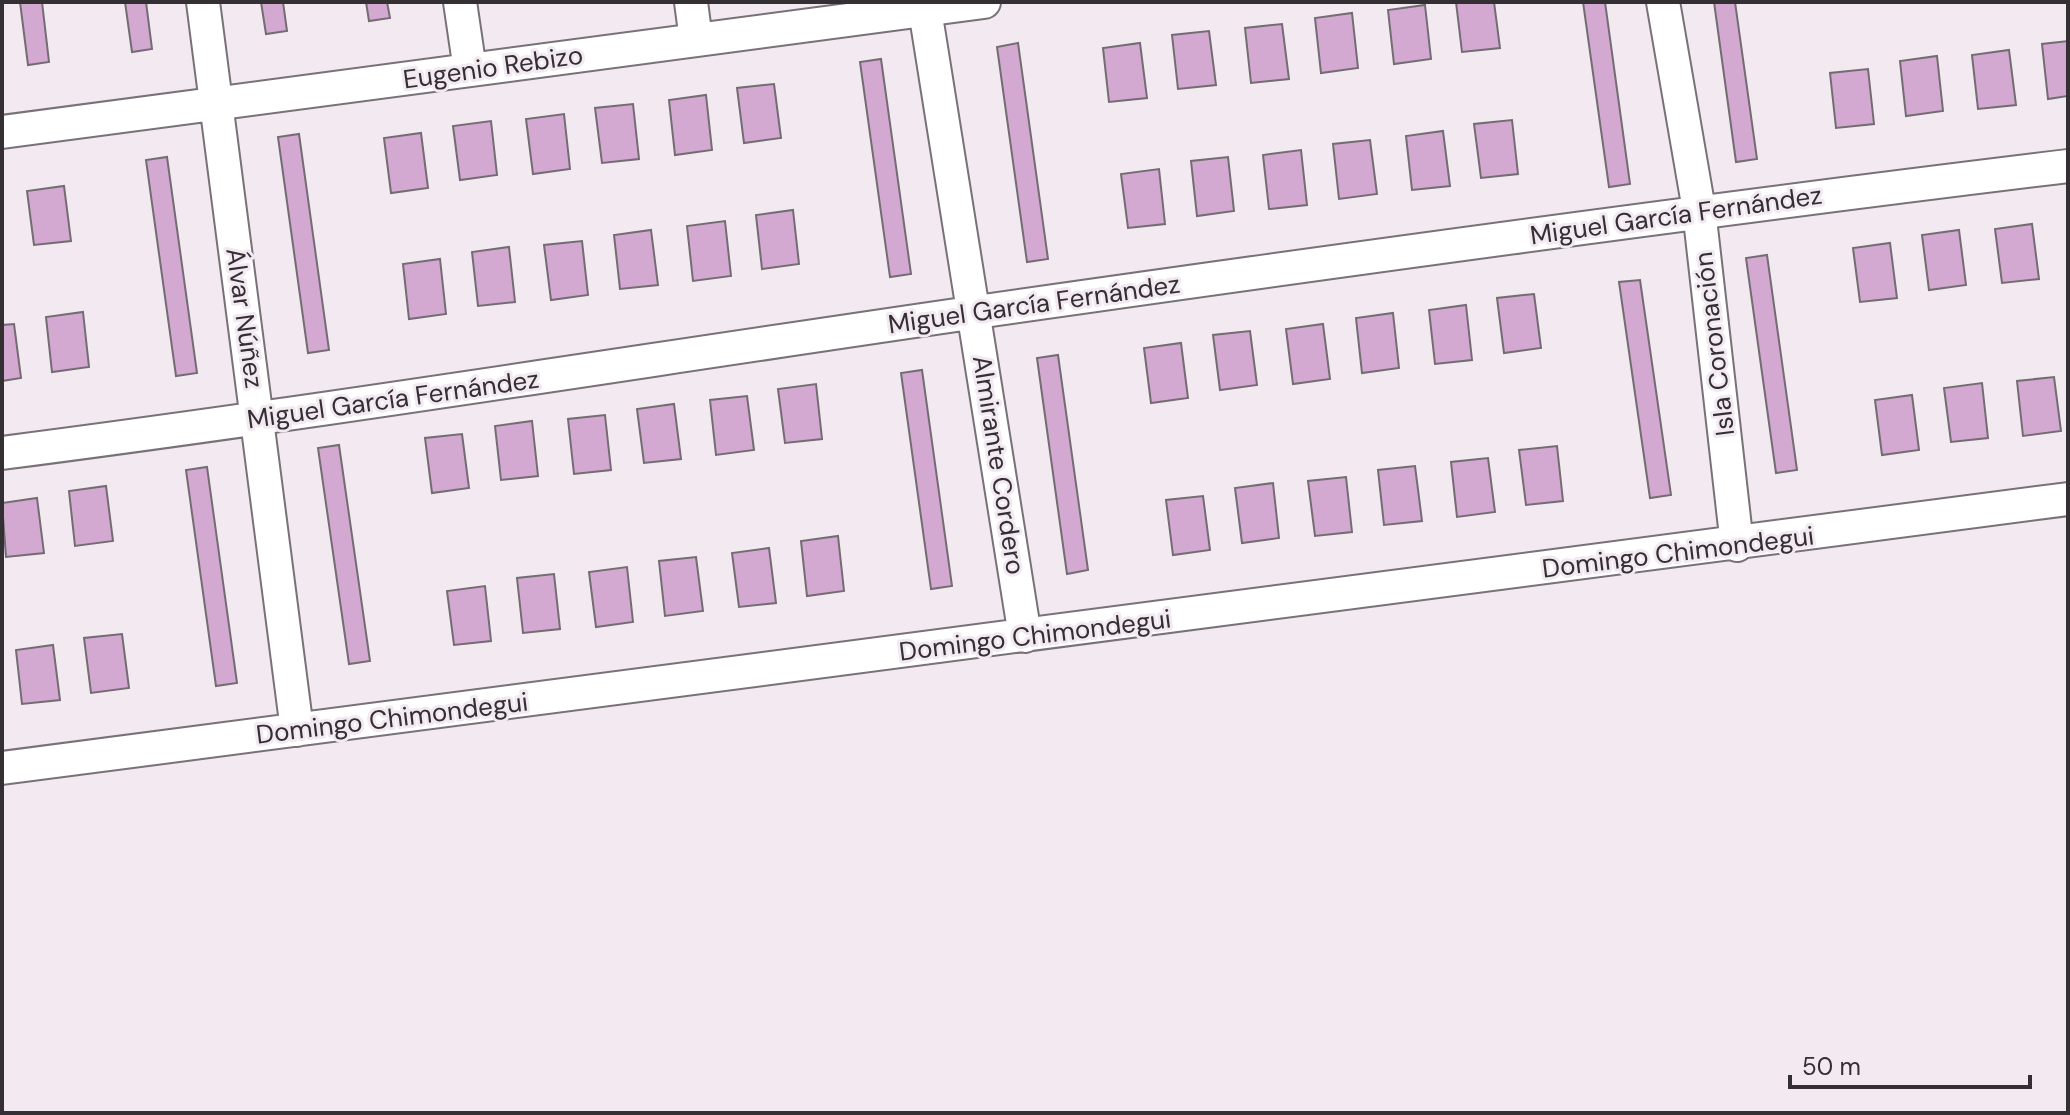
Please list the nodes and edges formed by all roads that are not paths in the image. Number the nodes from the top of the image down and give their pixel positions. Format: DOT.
graph roads {
  1 [pos="203,2"];
  2 [pos="460,2"];
  3 [pos="691,2"];
  4 [pos="984,2"];
  5 [pos="1663,2"];
  6 [pos="925,10"];
  7 [pos="696,40"];
  8 [pos="470,70"];
  9 [pos="216,104"];
  10 [pos="2,132"];
  11 [pos="2068,166"];
  12 [pos="1699,210"];
  13 [pos="976,312"];
  14 [pos="258,420"];
  15 [pos="2,453"];
  16 [pos="2068,499"];
  17 [pos="1737,545"];
  18 [pos="1025,636"];
  19 [pos="297,730"];
  20 [pos="2,768"];
  1 -- 9 [label="street, Álvar Núñez"];
  2 -- 8 [label="street"];
  3 -- 7 [label="street"];
  4 -- 6 [label="street, Eugenio Rebizo"];
  5 -- 12 [label="street, Isla Coronación"];
  6 -- 7 [label="street, Eugenio Rebizo"];
  6 -- 13 [label="street, Almirante Cordero"];
  7 -- 8 [label="street, Eugenio Rebizo"];
  8 -- 9 [label="street, Eugenio Rebizo"];
  9 -- 10 [label="street, Eugenio Rebizo"];
  9 -- 14 [label="street, Álvar Núñez"];
  11 -- 12 [label="street, Miguel García Fernández"];
  12 -- 13 [label="street, Miguel García Fernández"];
  12 -- 17 [label="street, Isla Coronación"];
  13 -- 14 [label="street, Miguel García Fernández"];
  13 -- 18 [label="street, Almirante Cordero"];
  14 -- 15 [label="street, Miguel García Fernández"];
  14 -- 19 [label="street, Álvar Núñez"];
  16 -- 17 [label="street, Domingo Chimondegui"];
  17 -- 18 [label="street, Domingo Chimondegui"];
  18 -- 19 [label="street, Domingo Chimondegui"];
  19 -- 20 [label="street, Domingo Chimondegui"];
}
